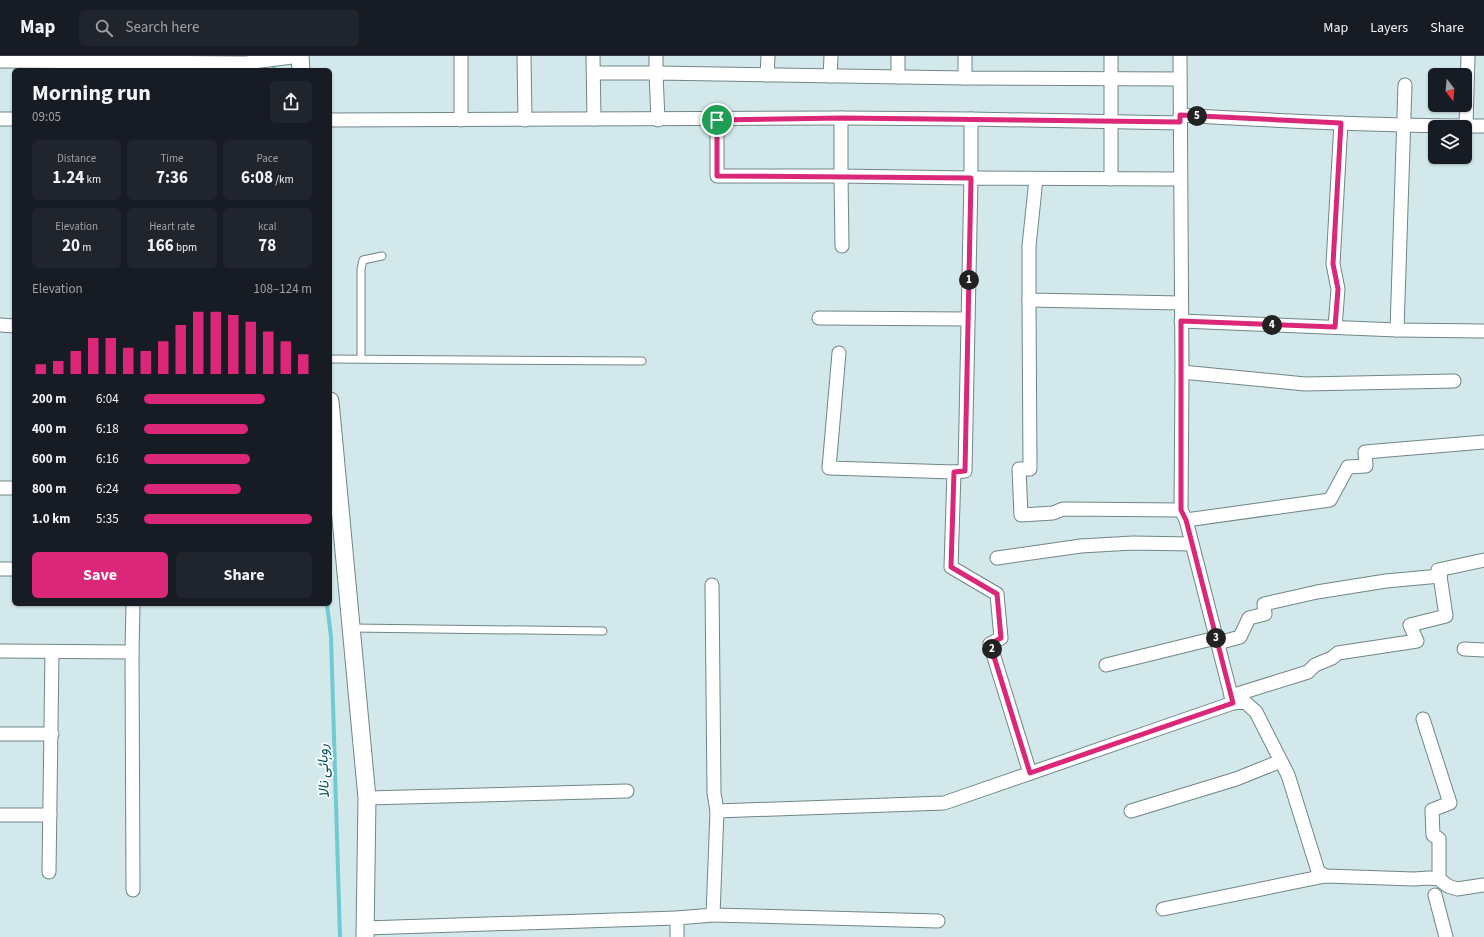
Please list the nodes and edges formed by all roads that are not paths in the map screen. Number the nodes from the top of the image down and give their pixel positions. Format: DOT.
graph roads {
  1 [pos="462,56"];
  2 [pos="524,56"];
  3 [pos="593,56"];
  4 [pos="656,56"];
  5 [pos="768,56"];
  6 [pos="831,56"];
  7 [pos="898,56"];
  8 [pos="965,56"];
  9 [pos="1111,56"];
  10 [pos="1180,56"];
  11 [pos="1468,56"];
  12 [pos="75,59"];
  13 [pos="298,60"];
  14 [pos="0,61"];
  15 [pos="14,66"];
  16 [pos="129,66"];
  17 [pos="594,73"];
  18 [pos="656,73"];
  19 [pos="767,75"];
  20 [pos="830,76"];
  21 [pos="898,77"];
  22 [pos="964,78"];
  23 [pos="1111,79"];
  24 [pos="1180,79"];
  25 [pos="1405,85"];
  26 [pos="842,118"];
  27 [pos="0,119"];
  28 [pos="12,119"];
  29 [pos="594,119"];
  30 [pos="971,119"];
  31 [pos="1180,119"];
  32 [pos="332,120"];
  33 [pos="461,120"];
  34 [pos="524,120"];
  35 [pos="658,120"];
  36 [pos="717,120"];
  37 [pos="1466,120"];
  38 [pos="1111,121"];
  39 [pos="1341,123"];
  40 [pos="1404,126"];
  41 [pos="1428,126"];
  42 [pos="1472,126"];
  43 [pos="1484,126"];
  44 [pos="841,176"];
  45 [pos="971,178"];
  46 [pos="1036,179"];
  47 [pos="1111,179"];
  48 [pos="1180,180"];
  49 [pos="842,246"];
  50 [pos="382,256"];
  51 [pos="1029,300"];
  52 [pos="1181,303"];
  53 [pos="819,318"];
  54 [pos="968,320"];
  55 [pos="1181,321"];
  56 [pos="0,325"];
  57 [pos="12,326"];
  58 [pos="1335,327"];
  59 [pos="1396,330"];
  60 [pos="1484,332"];
  61 [pos="839,353"];
  62 [pos="361,359"];
  63 [pos="332,360"];
  64 [pos="642,361"];
  65 [pos="1182,372"];
  66 [pos="1454,381"];
  67 [pos="332,433"];
  68 [pos="1484,442"];
  69 [pos="954,472"];
  70 [pos="0,488"];
  71 [pos="12,488"];
  72 [pos="1184,515"];
  73 [pos="1192,544"];
  74 [pos="998,558"];
  75 [pos="1484,560"];
  76 [pos="0,569"];
  77 [pos="12,569"];
  78 [pos="1440,576"];
  79 [pos="712,585"];
  80 [pos="133,606"];
  81 [pos="352,628"];
  82 [pos="603,631"];
  83 [pos="1217,640"];
  84 [pos="1464,649"];
  85 [pos="1484,650"];
  86 [pos="0,651"];
  87 [pos="52,652"];
  88 [pos="132,652"];
  89 [pos="1106,665"];
  90 [pos="1232,700"];
  91 [pos="1423,719"];
  92 [pos="0,734"];
  93 [pos="52,734"];
  94 [pos="1281,761"];
  95 [pos="1030,773"];
  96 [pos="627,791"];
  97 [pos="367,798"];
  98 [pos="717,811"];
  99 [pos="1131,811"];
  100 [pos="0,815"];
  101 [pos="50,815"];
  102 [pos="49,872"];
  103 [pos="1324,876"];
  104 [pos="1439,879"];
  105 [pos="1484,885"];
  106 [pos="133,890"];
  107 [pos="1435,895"];
  108 [pos="1163,909"];
  109 [pos="713,915"];
  110 [pos="677,918"];
  111 [pos="938,921"];
  112 [pos="365,932"];
  113 [pos="677,937"];
  114 [pos="1446,937"];
  1 -- 33 [label="street"];
  2 -- 34 [label="street"];
  3 -- 17 [label="street"];
  4 -- 18 [label="street"];
  5 -- 19 [label="street"];
  6 -- 20 [label="street"];
  7 -- 21 [label="street"];
  8 -- 22 [label="street"];
  9 -- 23 [label="street"];
  10 -- 24 [label="street"];
  11 -- 37 [label="street"];
  12 -- 15 [label="street"];
  12 -- 16 [label="street"];
  13 -- 16 [label="street"];
  14 -- 15 [label="street"];
  17 -- 18 [label="street"];
  17 -- 29 [label="street"];
  18 -- 19 [label="street"];
  18 -- 35 [label="street"];
  19 -- 20 [label="street"];
  20 -- 21 [label="street"];
  21 -- 22 [label="street"];
  22 -- 23 [label="street"];
  23 -- 24 [label="street"];
  23 -- 38 [label="street"];
  24 -- 31 [label="street"];
  25 -- 40 [label="street"];
  26 -- 30 [label="street"];
  26 -- 36 [label="street"];
  26 -- 44 [label="street"];
  27 -- 28 [label="street"];
  29 -- 34 [label="street"];
  29 -- 35 [label="street"];
  30 -- 38 [label="street"];
  30 -- 45 [label="street"];
  31 -- 38 [label="street"];
  31 -- 39 [label="street"];
  31 -- 48 [label="street"];
  32 -- 33 [label="street"];
  33 -- 34 [label="street"];
  35 -- 36 [label="street"];
  36 -- 44 [label="street"];
  38 -- 47 [label="street"];
  39 -- 40 [label="street"];
  39 -- 58 [label="street"];
  40 -- 41 [label="street"];
  40 -- 59 [label="street"];
  42 -- 43 [label="street"];
  44 -- 45 [label="street"];
  44 -- 49 [label="street"];
  45 -- 46 [label="street"];
  45 -- 54 [label="street"];
  46 -- 47 [label="street"];
  46 -- 51 [label="street"];
  47 -- 48 [label="street"];
  48 -- 52 [label="street"];
  50 -- 62 [label="lane"];
  51 -- 52 [label="street"];
  51 -- 72 [label="street"];
  52 -- 55 [label="street"];
  53 -- 54 [label="street"];
  54 -- 69 [label="street"];
  55 -- 58 [label="street"];
  55 -- 65 [label="street"];
  56 -- 57 [label="street"];
  58 -- 59 [label="street"];
  59 -- 60 [label="street"];
  61 -- 69 [label="street"];
  62 -- 63 [label="lane"];
  62 -- 64 [label="lane"];
  65 -- 66 [label="street"];
  65 -- 72 [label="street"];
  67 -- 81 [label="street"];
  68 -- 72 [label="street"];
  69 -- 95 [label="street"];
  70 -- 71 [label="street"];
  72 -- 73 [label="street"];
  73 -- 74 [label="street"];
  73 -- 83 [label="street"];
  75 -- 78 [label="street"];
  76 -- 77 [label="street"];
  78 -- 83 [label="street"];
  78 -- 90 [label="street"];
  79 -- 98 [label="street"];
  80 -- 88 [label="street"];
  81 -- 82 [label="lane"];
  81 -- 97 [label="street"];
  83 -- 89 [label="street"];
  83 -- 90 [label="street"];
  84 -- 85 [label="street"];
  86 -- 87 [label="street"];
  87 -- 88 [label="street"];
  87 -- 93 [label="street"];
  88 -- 106 [label="street"];
  90 -- 94 [label="street"];
  90 -- 95 [label="street"];
  91 -- 104 [label="street"];
  92 -- 93 [label="street"];
  93 -- 101 [label="street"];
  94 -- 99 [label="street"];
  94 -- 103 [label="street"];
  95 -- 98 [label="street"];
  96 -- 97 [label="street"];
  97 -- 112 [label="street"];
  98 -- 109 [label="street"];
  100 -- 101 [label="street"];
  101 -- 102 [label="street"];
  103 -- 104 [label="street"];
  103 -- 108 [label="street"];
  104 -- 105 [label="street"];
  107 -- 114 [label="street"];
  109 -- 110 [label="street"];
  109 -- 111 [label="street"];
  110 -- 112 [label="street"];
  110 -- 113 [label="street"];
}
